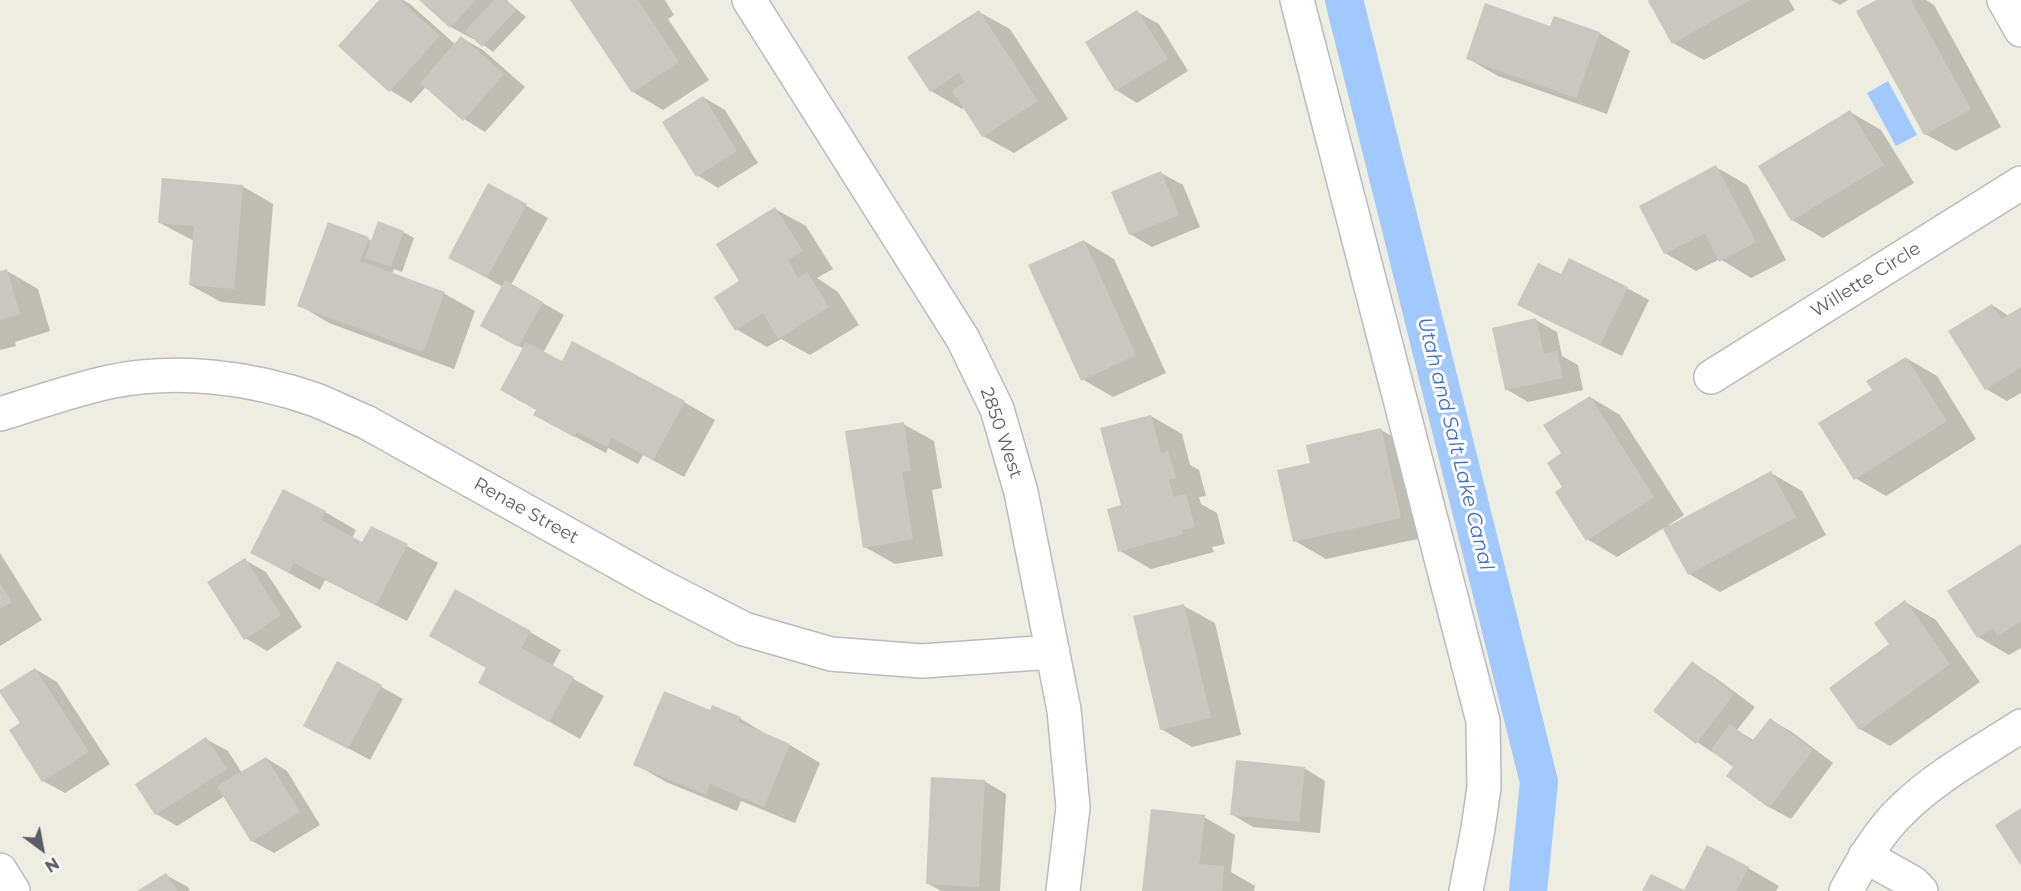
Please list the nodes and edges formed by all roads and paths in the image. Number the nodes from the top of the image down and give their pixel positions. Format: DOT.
graph roads {
  1 [pos="749,0"];
  2 [pos="1297,0"];
  3 [pos="2004,0"];
  4 [pos="2021,30"];
  5 [pos="2021,183"];
  6 [pos="1711,377"];
  7 [pos="0,414"];
  8 [pos="1053,652"];
  9 [pos="2021,726"];
  10 [pos="1865,856"];
  11 [pos="0,870"];
  12 [pos="13,891"];
  13 [pos="1064,891"];
  14 [pos="1466,891"];
  15 [pos="1846,891"];
  16 [pos="1922,891"];
  1 -- 8 [label="street, 2850 West"];
  2 -- 14 [label="street"];
  3 -- 4 [label="street"];
  5 -- 6 [label="street, Willette Circle"];
  7 -- 8 [label="street, Renae Street"];
  8 -- 13 [label="street, 2850 West"];
  9 -- 10 [label="street"];
  10 -- 15 [label="street"];
  10 -- 16 [label="street"];
  11 -- 12 [label="street"];
}
